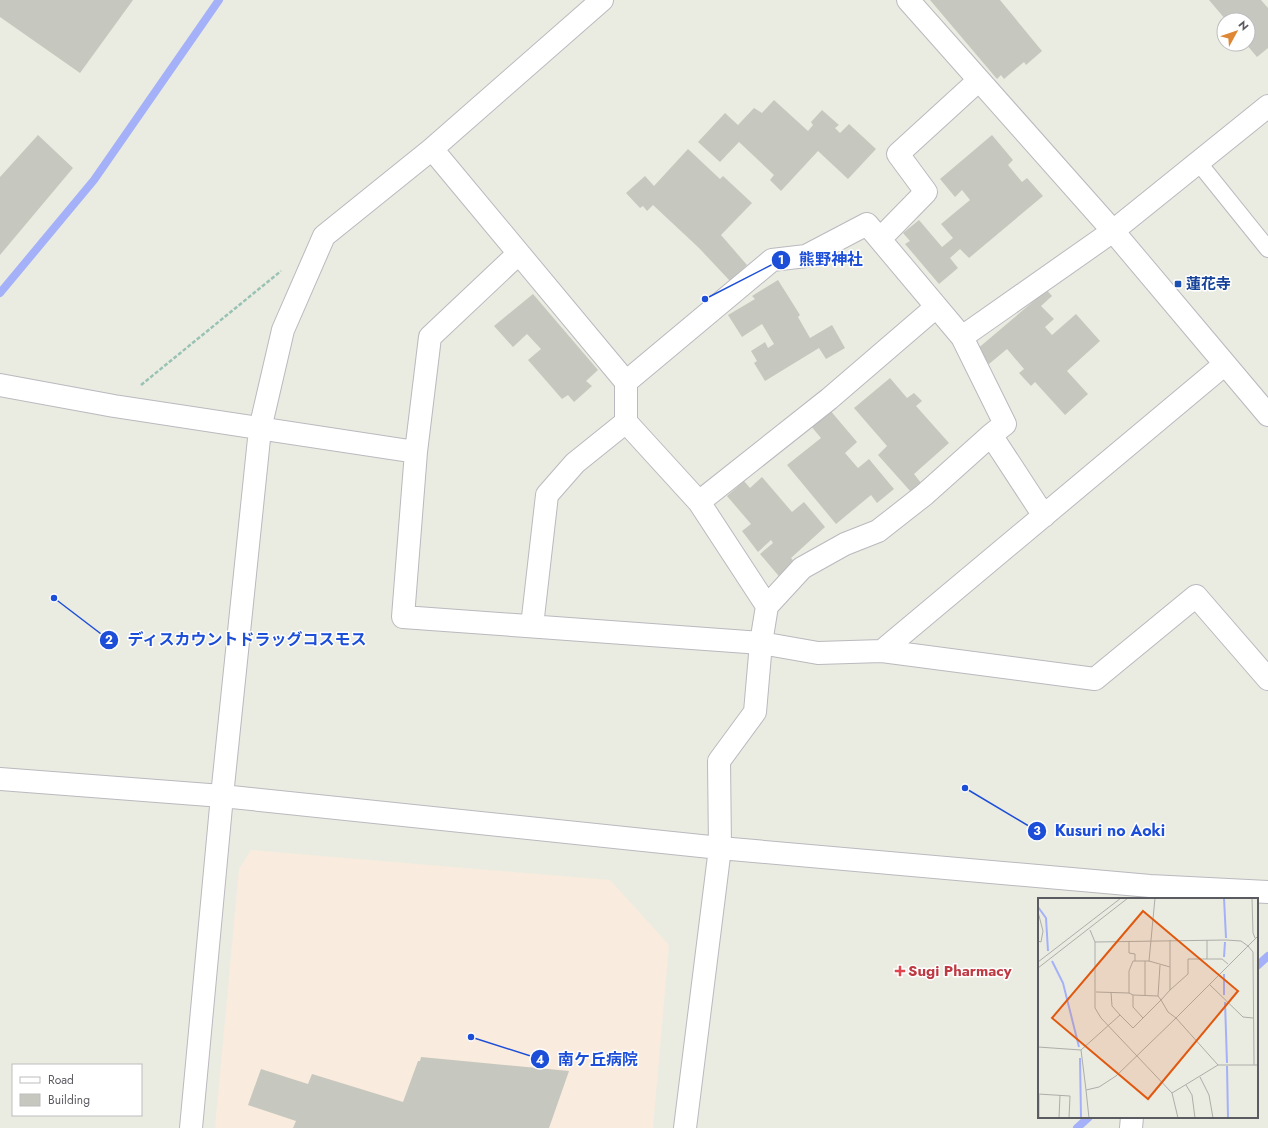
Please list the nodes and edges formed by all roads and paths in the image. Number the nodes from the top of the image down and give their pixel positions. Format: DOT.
graph roads {
  1 [pos="602,0"];
  2 [pos="908,0"];
  3 [pos="979,80"];
  4 [pos="1268,106"];
  5 [pos="432,149"];
  6 [pos="1198,162"];
  7 [pos="1113,231"];
  8 [pos="880,239"];
  9 [pos="1268,250"];
  10 [pos="518,254"];
  11 [pos="287,266"];
  12 [pos="936,306"];
  13 [pos="962,337"];
  14 [pos="1225,364"];
  15 [pos="626,382"];
  16 [pos="0,385"];
  17 [pos="114,406"];
  18 [pos="1268,415"];
  19 [pos="626,422"];
  20 [pos="260,429"];
  21 [pos="991,435"];
  22 [pos="416,452"];
  23 [pos="699,502"];
  24 [pos="1044,516"];
  25 [pos="767,606"];
  26 [pos="532,626"];
  27 [pos="761,642"];
  28 [pos="882,651"];
  29 [pos="1268,679"];
  30 [pos="0,779"];
  31 [pos="222,796"];
  32 [pos="720,848"];
  33 [pos="1150,892"];
  34 [pos="1268,892"];
  35 [pos="1132,1118"];
  36 [pos="191,1128"];
  37 [pos="685,1128"];
  38 [pos="1131,1128"];
  1 -- 5 [label="street"];
  2 -- 3 [label="street"];
  3 -- 7 [label="street"];
  3 -- 8 [label="street"];
  4 -- 6 [label="street"];
  5 -- 10 [label="street"];
  5 -- 20 [label="street"];
  6 -- 7 [label="street"];
  6 -- 9 [label="lane"];
  7 -- 13 [label="street"];
  7 -- 14 [label="street"];
  8 -- 12 [label="street"];
  8 -- 15 [label="street"];
  10 -- 15 [label="street"];
  10 -- 22 [label="street"];
  11 -- 17 [label="path"];
  12 -- 13 [label="street"];
  12 -- 23 [label="street"];
  13 -- 21 [label="street"];
  14 -- 18 [label="street"];
  14 -- 24 [label="street"];
  15 -- 19 [label="street"];
  16 -- 17 [label="street"];
  17 -- 20 [label="street"];
  19 -- 23 [label="street"];
  19 -- 26 [label="street"];
  20 -- 22 [label="street"];
  20 -- 31 [label="street"];
  21 -- 24 [label="street"];
  21 -- 25 [label="street"];
  22 -- 26 [label="street"];
  23 -- 25 [label="street"];
  24 -- 28 [label="street"];
  25 -- 27 [label="street"];
  26 -- 27 [label="street"];
  27 -- 28 [label="street"];
  27 -- 32 [label="street"];
  28 -- 29 [label="street"];
  30 -- 31 [label="street"];
  31 -- 32 [label="street"];
  31 -- 36 [label="street"];
  32 -- 33 [label="street"];
  32 -- 37 [label="street"];
  33 -- 34 [label="street"];
  35 -- 38 [label="street"];
}
